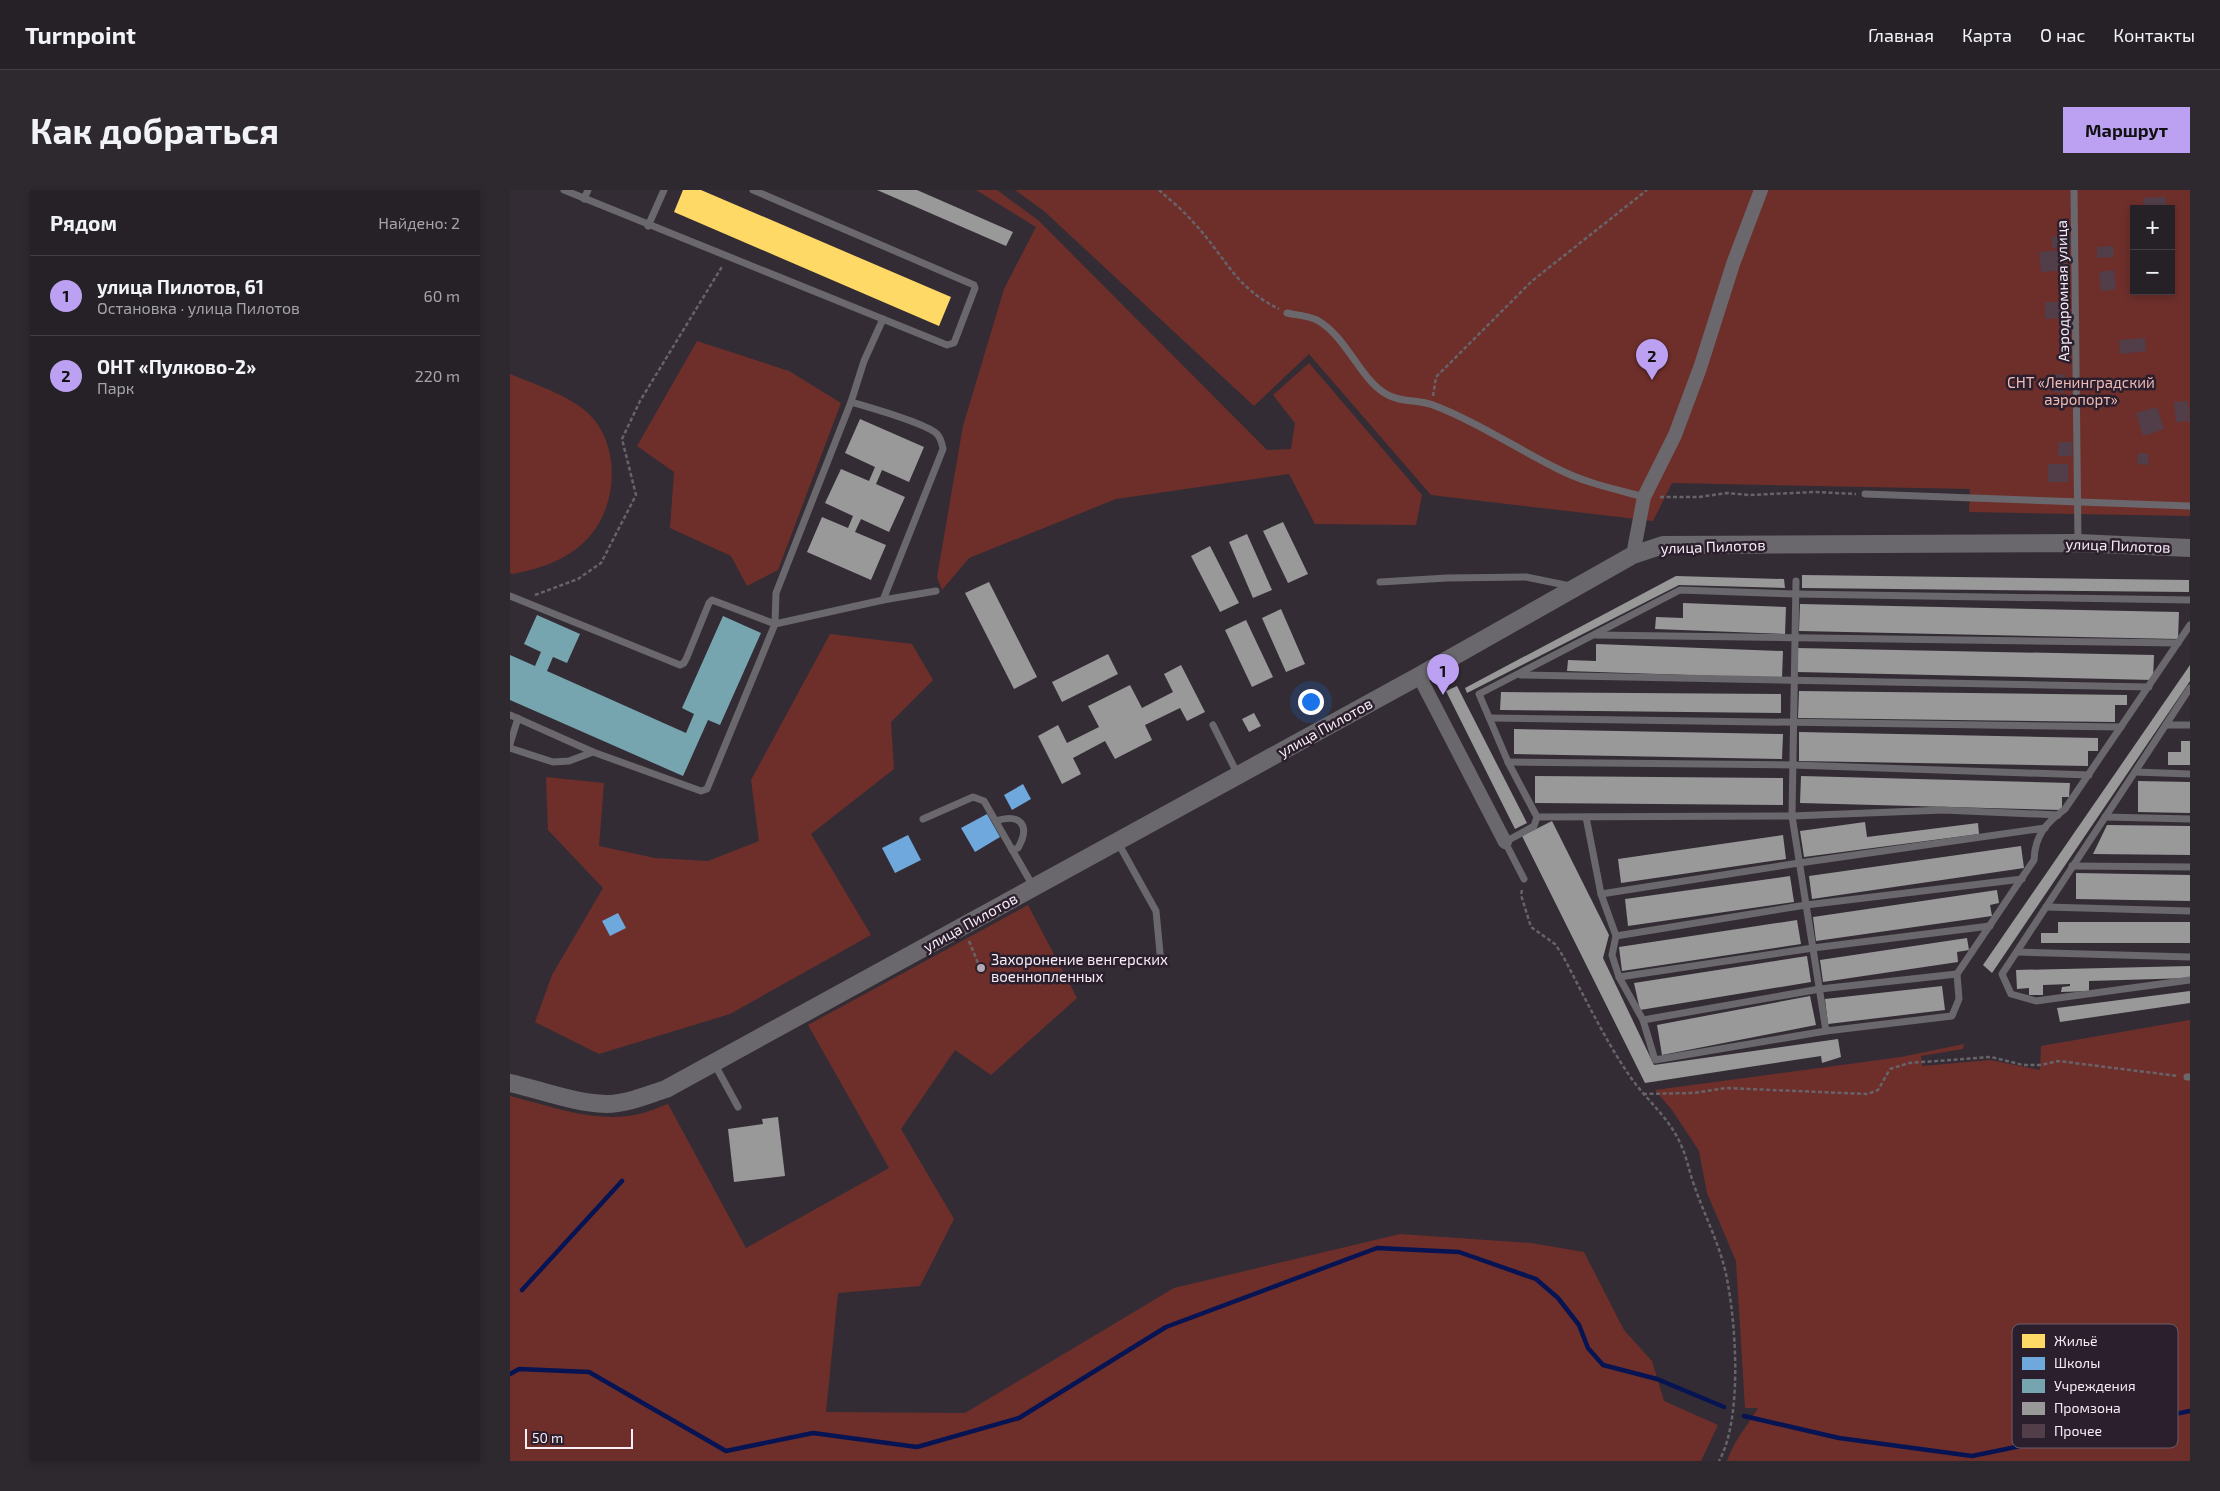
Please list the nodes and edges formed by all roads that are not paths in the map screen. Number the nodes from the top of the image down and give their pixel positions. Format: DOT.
graph roads {
  1 [pos="564,190"];
  2 [pos="588,190"];
  3 [pos="664,190"];
  4 [pos="753,190"];
  5 [pos="1761,190"];
  6 [pos="2074,190"];
  7 [pos="584,199"];
  8 [pos="648,226"];
  9 [pos="1288,313"];
  10 [pos="883,320"];
  11 [pos="851,402"];
  12 [pos="1865,494"];
  13 [pos="1644,497"];
  14 [pos="2078,501"];
  15 [pos="2190,506"];
  16 [pos="2078,543"];
  17 [pos="2190,548"];
  18 [pos="1633,555"];
  19 [pos="1796,581"];
  20 [pos="1380,582"];
  21 [pos="1575,587"];
  22 [pos="936,591"];
  23 [pos="1795,594"];
  24 [pos="510,596"];
  25 [pos="883,600"];
  26 [pos="2190,600"];
  27 [pos="776,624"];
  28 [pos="2190,625"];
  29 [pos="1595,635"];
  30 [pos="1794,637"];
  31 [pos="2178,643"];
  32 [pos="1518,675"];
  33 [pos="1419,676"];
  34 [pos="1794,680"];
  35 [pos="2149,687"];
  36 [pos="2190,688"];
  37 [pos="510,715"];
  38 [pos="518,718"];
  39 [pos="1490,718"];
  40 [pos="1793,722"];
  41 [pos="1213,725"];
  42 [pos="2166,725"];
  43 [pos="2190,725"];
  44 [pos="2121,728"];
  45 [pos="510,746"];
  46 [pos="594,752"];
  47 [pos="1508,762"];
  48 [pos="1793,765"];
  49 [pos="2135,772"];
  50 [pos="2190,774"];
  51 [pos="1238,775"];
  52 [pos="2088,775"];
  53 [pos="2058,815"];
  54 [pos="1792,816"];
  55 [pos="1537,817"];
  56 [pos="1586,817"];
  57 [pos="2105,817"];
  58 [pos="922,819"];
  59 [pos="2190,819"];
  60 [pos="996,821"];
  61 [pos="2045,828"];
  62 [pos="1117,841"];
  63 [pos="1505,842"];
  64 [pos="1012,850"];
  65 [pos="1799,863"];
  66 [pos="2072,866"];
  67 [pos="2190,868"];
  68 [pos="2022,879"];
  69 [pos="1524,880"];
  70 [pos="1034,887"];
  71 [pos="1601,894"];
  72 [pos="1806,905"];
  73 [pos="2046,906"];
  74 [pos="2190,911"];
  75 [pos="1990,926"];
  76 [pos="1616,936"];
  77 [pos="1813,948"];
  78 [pos="2017,952"];
  79 [pos="2190,957"];
  80 [pos="1160,963"];
  81 [pos="1958,974"];
  82 [pos="1619,977"];
  83 [pos="2190,980"];
  84 [pos="1820,989"];
  85 [pos="1643,1020"];
  86 [pos="1826,1032"];
  87 [pos="714,1063"];
  88 [pos="510,1083"];
  89 [pos="738,1107"];
  1 -- 7 [label="lane"];
  2 -- 7 [label="lane"];
  3 -- 8 [label="lane"];
  4 -- 10 [label="lane"];
  5 -- 13 [label="street"];
  6 -- 14 [label="lane, Аэродромная улица"];
  7 -- 8 [label="lane"];
  8 -- 10 [label="lane"];
  9 -- 13 [label="lane"];
  10 -- 11 [label="lane"];
  11 -- 25 [label="lane"];
  11 -- 27 [label="lane"];
  12 -- 14 [label="lane"];
  13 -- 18 [label="street"];
  14 -- 15 [label="lane"];
  14 -- 16 [label="lane, Аэродромная улица"];
  16 -- 17 [label="street, улица Пилотов"];
  16 -- 18 [label="street, улица Пилотов"];
  18 -- 21 [label="street, улица Пилотов"];
  19 -- 23 [label="lane"];
  20 -- 21 [label="lane"];
  21 -- 33 [label="street, улица Пилотов"];
  22 -- 25 [label="lane"];
  23 -- 26 [label="lane"];
  23 -- 29 [label="lane"];
  23 -- 30 [label="lane"];
  24 -- 27 [label="lane"];
  25 -- 27 [label="lane"];
  27 -- 46 [label="lane"];
  28 -- 31 [label="lane"];
  29 -- 30 [label="lane"];
  29 -- 32 [label="lane"];
  30 -- 31 [label="lane"];
  30 -- 34 [label="lane"];
  31 -- 35 [label="lane"];
  32 -- 34 [label="lane"];
  32 -- 39 [label="lane"];
  33 -- 51 [label="street, улица Пилотов"];
  33 -- 63 [label="street"];
  34 -- 35 [label="lane"];
  34 -- 40 [label="lane"];
  35 -- 44 [label="lane"];
  36 -- 42 [label="lane"];
  37 -- 38 [label="lane"];
  38 -- 45 [label="lane"];
  38 -- 46 [label="lane"];
  39 -- 40 [label="lane"];
  39 -- 47 [label="lane"];
  40 -- 44 [label="lane"];
  40 -- 48 [label="lane"];
  41 -- 51 [label="lane"];
  42 -- 43 [label="lane"];
  42 -- 49 [label="lane"];
  44 -- 52 [label="lane"];
  45 -- 46 [label="lane"];
  47 -- 48 [label="lane"];
  47 -- 55 [label="lane"];
  48 -- 52 [label="lane"];
  48 -- 54 [label="lane"];
  49 -- 50 [label="lane"];
  49 -- 57 [label="lane"];
  51 -- 62 [label="street, улица Пилотов"];
  52 -- 53 [label="lane"];
  53 -- 54 [label="lane"];
  53 -- 61 [label="lane"];
  54 -- 56 [label="lane"];
  54 -- 65 [label="lane"];
  55 -- 56 [label="lane"];
  55 -- 63 [label="lane"];
  56 -- 71 [label="lane"];
  57 -- 59 [label="lane"];
  57 -- 66 [label="lane"];
  58 -- 60 [label="lane"];
  60 -- 64 [label="lane"];
  60 -- 64 [label="lane"];
  61 -- 65 [label="lane"];
  61 -- 68 [label="lane"];
  62 -- 70 [label="street, улица Пилотов"];
  62 -- 80 [label="lane"];
  63 -- 69 [label="lane"];
  64 -- 70 [label="lane"];
  65 -- 71 [label="lane"];
  65 -- 72 [label="lane"];
  66 -- 67 [label="lane"];
  66 -- 73 [label="lane"];
  68 -- 72 [label="lane"];
  68 -- 75 [label="lane"];
  70 -- 87 [label="street, улица Пилотов"];
  71 -- 76 [label="lane"];
  72 -- 76 [label="lane"];
  72 -- 77 [label="lane"];
  73 -- 74 [label="lane"];
  73 -- 78 [label="lane"];
  75 -- 77 [label="lane"];
  75 -- 81 [label="lane"];
  76 -- 82 [label="lane"];
  77 -- 82 [label="lane"];
  77 -- 84 [label="lane"];
  78 -- 79 [label="lane"];
  78 -- 83 [label="lane"];
  81 -- 84 [label="lane"];
  81 -- 86 [label="lane"];
  82 -- 85 [label="lane"];
  84 -- 85 [label="lane"];
  84 -- 86 [label="lane"];
  85 -- 86 [label="lane"];
  87 -- 88 [label="street, улица Пилотов"];
  87 -- 89 [label="lane"];
}
